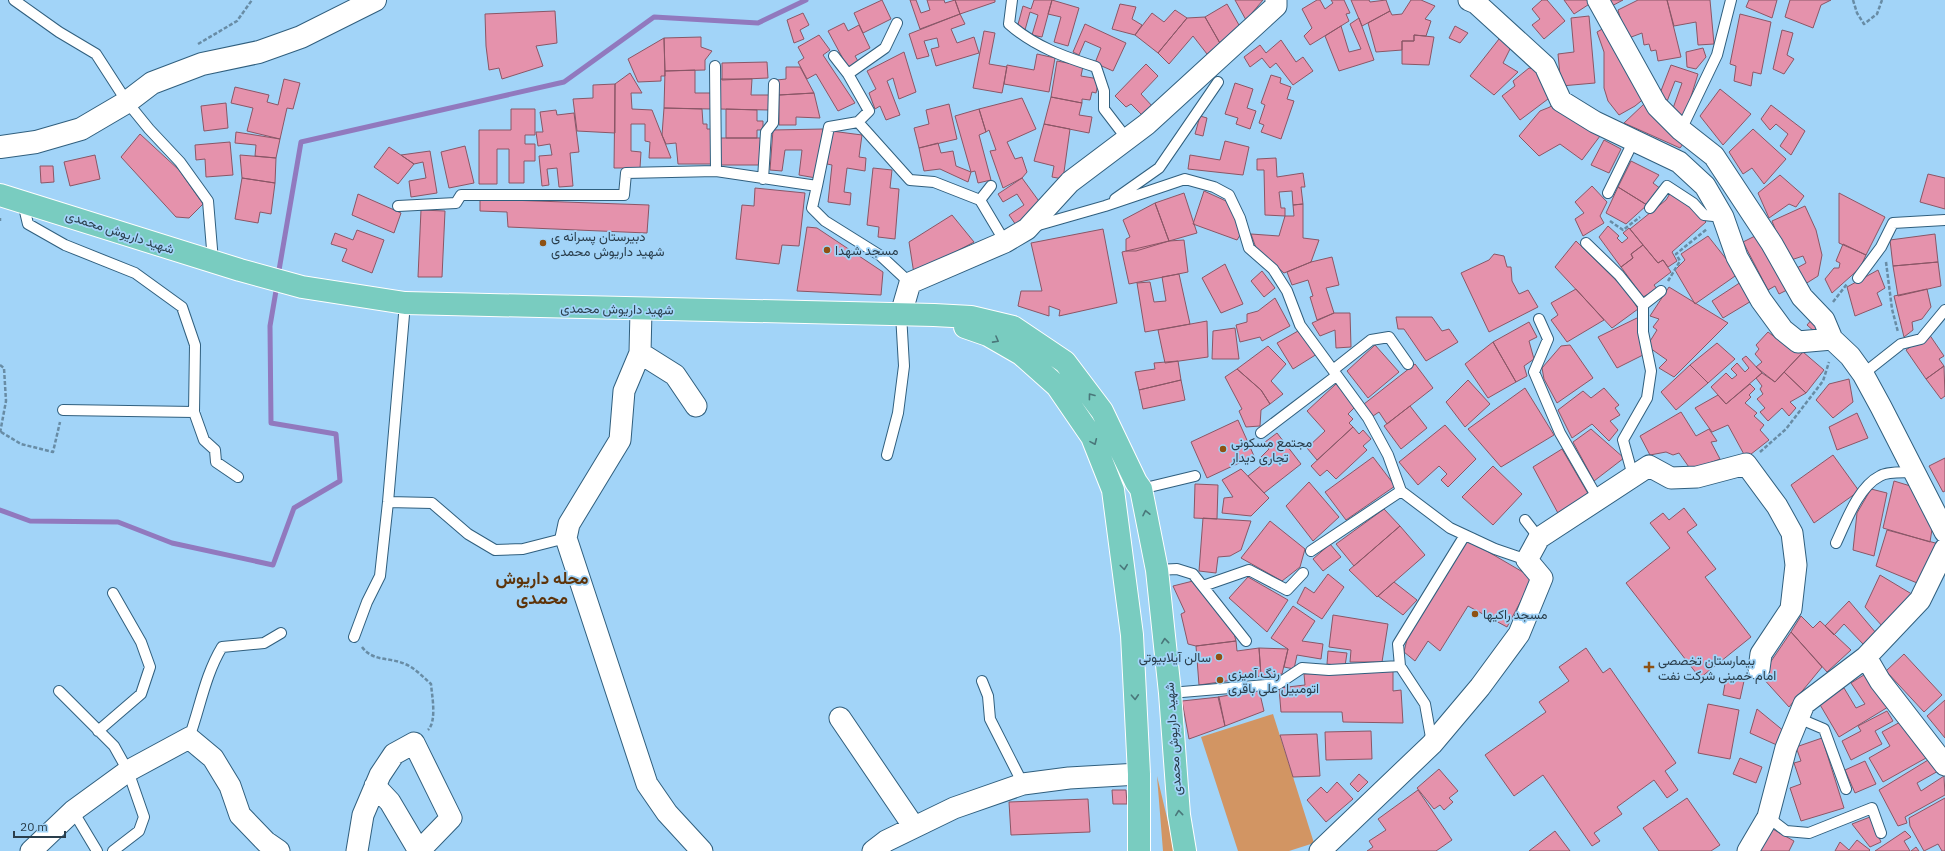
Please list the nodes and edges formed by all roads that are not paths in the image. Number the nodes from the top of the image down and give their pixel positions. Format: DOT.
graph roads {
  1 [pos="14,0"];
  2 [pos="375,0"];
  3 [pos="1012,0"];
  4 [pos="1469,0"];
  5 [pos="1598,0"];
  6 [pos="1731,0"];
  7 [pos="1280,2"];
  8 [pos="897,23"];
  9 [pos="834,56"];
  10 [pos="715,66"];
  11 [pos="848,74"];
  12 [pos="1218,82"];
  13 [pos="774,84"];
  14 [pos="127,102"];
  15 [pos="858,122"];
  16 [pos="1681,130"];
  17 [pos="1127,139"];
  18 [pos="1634,140"];
  19 [pos="0,147"];
  20 [pos="716,171"];
  21 [pos="763,179"];
  22 [pos="817,186"];
  23 [pos="991,186"];
  24 [pos="1608,193"];
  25 [pos="0,195"];
  26 [pos="980,200"];
  27 [pos="22,201"];
  28 [pos="398,206"];
  29 [pos="1105,206"];
  30 [pos="1650,208"];
  31 [pos="1723,217"];
  32 [pos="1945,220"];
  33 [pos="1027,229"];
  34 [pos="1005,242"];
  35 [pos="1586,243"];
  36 [pos="213,261"];
  37 [pos="1858,278"];
  38 [pos="910,283"];
  39 [pos="1661,291"];
  40 [pos="405,303"];
  41 [pos="1643,305"];
  42 [pos="641,310"];
  43 [pos="1945,310"];
  44 [pos="901,314"];
  45 [pos="934,315"];
  46 [pos="1538,319"];
  47 [pos="1828,330"];
  48 [pos="640,353"];
  49 [pos="1408,364"];
  50 [pos="1335,373"];
  51 [pos="1863,374"];
  52 [pos="696,406"];
  53 [pos="63,410"];
  54 [pos="194,412"];
  55 [pos="1261,433"];
  56 [pos="887,455"];
  57 [pos="1914,472"];
  58 [pos="1195,476"];
  59 [pos="1634,476"];
  60 [pos="238,477"];
  61 [pos="1141,489"];
  62 [pos="1401,491"];
  63 [pos="1598,499"];
  64 [pos="388,502"];
  65 [pos="1525,520"];
  66 [pos="1945,532"];
  67 [pos="1465,535"];
  68 [pos="566,538"];
  69 [pos="1539,538"];
  70 [pos="1836,543"];
  71 [pos="1945,549"];
  72 [pos="1311,551"];
  73 [pos="1527,560"];
  74 [pos="1157,570"];
  75 [pos="1303,573"];
  76 [pos="1203,586"];
  77 [pos="113,593"];
  78 [pos="281,633"];
  79 [pos="354,637"];
  80 [pos="1246,641"];
  81 [pos="1866,657"];
  82 [pos="1400,666"];
  83 [pos="1758,669"];
  84 [pos="982,681"];
  85 [pos="59,691"];
  86 [pos="1170,693"];
  87 [pos="840,718"];
  88 [pos="1798,718"];
  89 [pos="98,731"];
  90 [pos="189,738"];
  91 [pos="1432,744"];
  92 [pos="1945,765"];
  93 [pos="128,771"];
  94 [pos="1138,774"];
  95 [pos="1023,784"];
  96 [pos="376,786"];
  97 [pos="1846,789"];
  98 [pos="73,811"];
  99 [pos="1768,817"];
  100 [pos="914,827"];
  101 [pos="1881,833"];
  102 [pos="36,849"];
  103 [pos="97,851"];
  104 [pos="113,851"];
  105 [pos="279,851"];
  106 [pos="357,851"];
  107 [pos="419,851"];
  108 [pos="702,851"];
  109 [pos="872,851"];
  110 [pos="1139,851"];
  111 [pos="1185,851"];
  112 [pos="1320,851"];
  113 [pos="1748,851"];
  1 -- 14 [label="lane"];
  2 -- 14 [label="main road"];
  3 -- 17 [label="lane"];
  4 -- 18 [label="street"];
  5 -- 16 [label="street"];
  6 -- 16 [label="lane"];
  7 -- 17 [label="street"];
  8 -- 11 [label="lane"];
  9 -- 11 [label="lane"];
  10 -- 20 [label="lane"];
  11 -- 15 [label="lane"];
  12 -- 29 [label="lane"];
  13 -- 21 [label="lane"];
  14 -- 19 [label="main road"];
  14 -- 36 [label="lane"];
  15 -- 22 [label="lane"];
  15 -- 26 [label="lane"];
  16 -- 47 [label="street"];
  17 -- 33 [label="street"];
  18 -- 24 [label="lane"];
  18 -- 31 [label="street"];
  20 -- 21 [label="lane"];
  20 -- 28 [label="lane"];
  21 -- 22 [label="lane"];
  22 -- 38 [label="lane"];
  23 -- 26 [label="lane"];
  25 -- 27 [label="main road, شهید داریوش محمدی"];
  26 -- 34 [label="lane"];
  27 -- 36 [label="main road, شهید داریوش محمدی"];
  27 -- 54 [label="lane"];
  29 -- 33 [label="lane"];
  29 -- 50 [label="lane"];
  30 -- 31 [label="lane"];
  31 -- 47 [label="street"];
  32 -- 37 [label="lane"];
  33 -- 34 [label="street"];
  34 -- 38 [label="street"];
  35 -- 41 [label="lane"];
  36 -- 40 [label="main road, شهید داریوش محمدی"];
  38 -- 44 [label="street"];
  39 -- 41 [label="lane"];
  40 -- 42 [label="main road, شهید داریوش محمدی"];
  40 -- 64 [label="lane"];
  41 -- 59 [label="lane"];
  42 -- 44 [label="main road, شهید داریوش محمدی"];
  42 -- 48 [label="street"];
  43 -- 51 [label="lane"];
  44 -- 45 [label="main road, شهید داریوش محمدی"];
  44 -- 56 [label="lane"];
  61 -- 45 [label="main road, شهید داریوش محمدی, one-way"];
  45 -- 94 [label="main road, شهید داریوش محمدی, one-way"];
  46 -- 63 [label="lane"];
  47 -- 51 [label="street"];
  48 -- 52 [label="street"];
  48 -- 68 [label="street"];
  49 -- 50 [label="lane"];
  50 -- 55 [label="lane"];
  50 -- 62 [label="lane"];
  51 -- 57 [label="street"];
  53 -- 54 [label="lane"];
  54 -- 60 [label="lane"];
  57 -- 66 [label="street"];
  57 -- 70 [label="lane"];
  58 -- 61 [label="lane"];
  59 -- 63 [label="street"];
  59 -- 83 [label="street"];
  74 -- 61 [label="main road, شهید داریوش محمدی, one-way"];
  62 -- 67 [label="lane"];
  62 -- 72 [label="lane"];
  63 -- 69 [label="street"];
  64 -- 68 [label="lane"];
  64 -- 79 [label="lane"];
  65 -- 69 [label="lane"];
  67 -- 73 [label="lane"];
  67 -- 82 [label="lane"];
  68 -- 108 [label="street"];
  69 -- 73 [label="street"];
  71 -- 81 [label="street"];
  73 -- 91 [label="street"];
  74 -- 76 [label="lane"];
  86 -- 74 [label="main road, شهید داریوش محمدی, one-way"];
  75 -- 76 [label="lane"];
  76 -- 80 [label="lane"];
  77 -- 89 [label="lane"];
  78 -- 90 [label="lane"];
  81 -- 88 [label="street"];
  81 -- 92 [label="street"];
  82 -- 86 [label="lane"];
  82 -- 91 [label="lane"];
  84 -- 95 [label="lane"];
  85 -- 89 [label="lane"];
  111 -- 86 [label="main road, شهید داریوش محمدی, one-way"];
  87 -- 100 [label="street"];
  88 -- 97 [label="lane"];
  88 -- 99 [label="street"];
  89 -- 93 [label="lane"];
  90 -- 93 [label="street"];
  90 -- 105 [label="street"];
  91 -- 112 [label="street"];
  93 -- 98 [label="street"];
  93 -- 104 [label="lane"];
  94 -- 95 [label="street"];
  94 -- 110 [label="main road, شهید داریوش محمدی"];
  95 -- 100 [label="street"];
  96 -- 106 [label="street"];
  96 -- 107 [label="street"];
  96 -- 107 [label="street"];
  98 -- 102 [label="street"];
  98 -- 103 [label="lane"];
  99 -- 101 [label="lane"];
  99 -- 113 [label="street"];
  100 -- 109 [label="street"];
}
